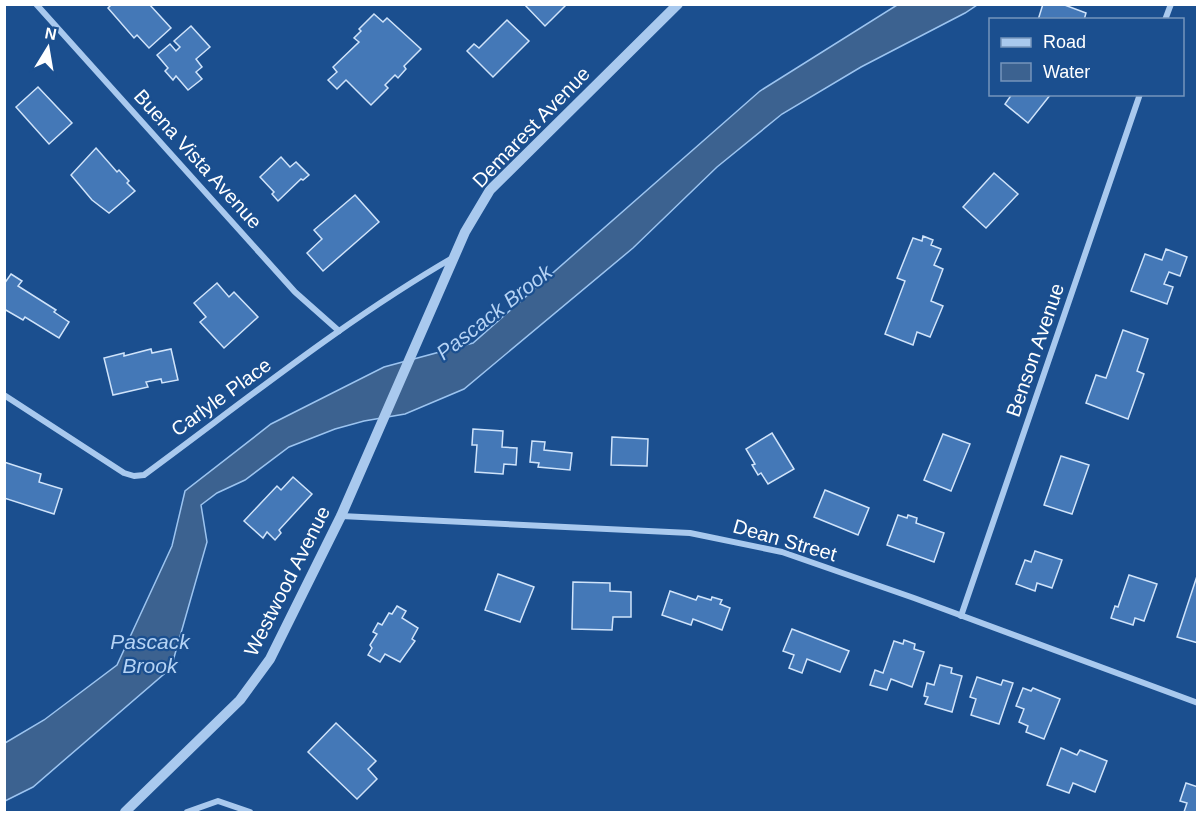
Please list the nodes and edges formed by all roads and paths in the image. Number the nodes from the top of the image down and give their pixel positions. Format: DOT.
graph roads {
  1 [pos="36,4"];
  2 [pos="678,4"];
  3 [pos="1139,96"];
  4 [pos="454,256"];
  5 [pos="339,331"];
  6 [pos="4,395"];
  7 [pos="380,425"];
  8 [pos="341,516"];
  9 [pos="961,616"];
  10 [pos="1197,703"];
  11 [pos="125,813"];
  12 [pos="187,813"];
  13 [pos="250,813"];
  1 -- 5 [label="street, Buena Vista Avenue"];
  2 -- 4 [label="street, Demarest Avenue"];
  3 -- 9 [label="street, Benson Avenue"];
  4 -- 5 [label="street, Carlyle Place"];
  4 -- 7 [label="street, Demarest Avenue"];
  5 -- 6 [label="street, Carlyle Place"];
  7 -- 8 [label="street, Westwood Avenue"];
  8 -- 9 [label="street, Dean Street"];
  8 -- 11 [label="street, Westwood Avenue"];
  9 -- 10 [label="street, Dean Street"];
  12 -- 13 [label="street"];
}
